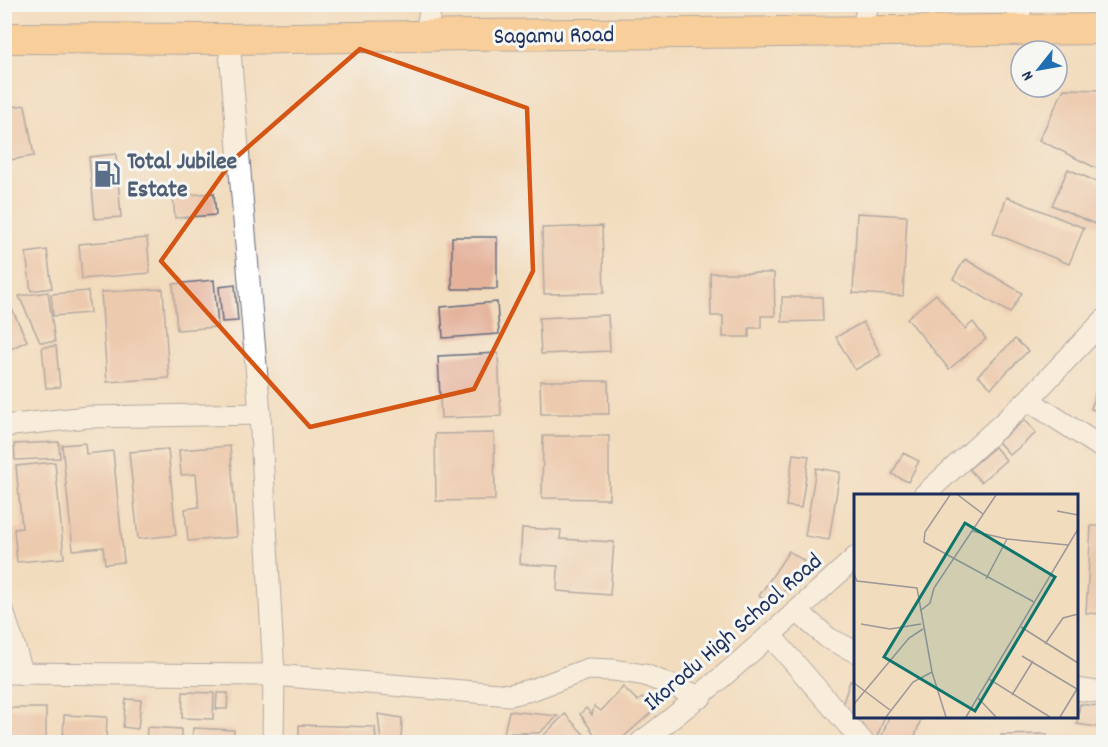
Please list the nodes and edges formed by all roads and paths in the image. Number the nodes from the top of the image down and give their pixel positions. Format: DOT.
graph roads {
  1 [pos="431,4"];
  2 [pos="1018,17"];
  3 [pos="865,18"];
  4 [pos="1104,29"];
  5 [pos="426,35"];
  6 [pos="4,38"];
  7 [pos="229,39"];
  8 [pos="1104,320"];
  9 [pos="1028,400"];
  10 [pos="260,414"];
  11 [pos="4,426"];
  12 [pos="1104,449"];
  13 [pos="925,494"];
  14 [pos="854,559"];
  15 [pos="797,611"];
  16 [pos="4,614"];
  17 [pos="771,636"];
  18 [pos="854,651"];
  19 [pos="14,674"];
  20 [pos="274,675"];
  21 [pos="1078,689"];
  22 [pos="1104,693"];
  23 [pos="701,697"];
  24 [pos="273,742"];
  25 [pos="641,742"];
  26 [pos="863,742"];
  1 -- 5 [label="street"];
  2 -- 3 [label="highway, Sagamu Road"];
  2 -- 4 [label="highway, Sagamu Road"];
  3 -- 5 [label="highway, Sagamu Road"];
  5 -- 7 [label="highway, Sagamu Road"];
  6 -- 7 [label="highway, Sagamu Road"];
  7 -- 10 [label="street"];
  8 -- 9 [label="street"];
  9 -- 12 [label="street"];
  9 -- 13 [label="street"];
  10 -- 11 [label="street"];
  10 -- 20 [label="street"];
  14 -- 15 [label="street, Ikorodu High School Road"];
  15 -- 17 [label="street, Ikorodu High School Road"];
  15 -- 18 [label="street"];
  16 -- 19 [label="street"];
  17 -- 23 [label="street, Ikorodu High School Road"];
  17 -- 26 [label="street"];
  19 -- 20 [label="street"];
  20 -- 23 [label="street"];
  20 -- 24 [label="street"];
  21 -- 22 [label="street"];
  23 -- 25 [label="street, Ikorodu High School Road"];
}
